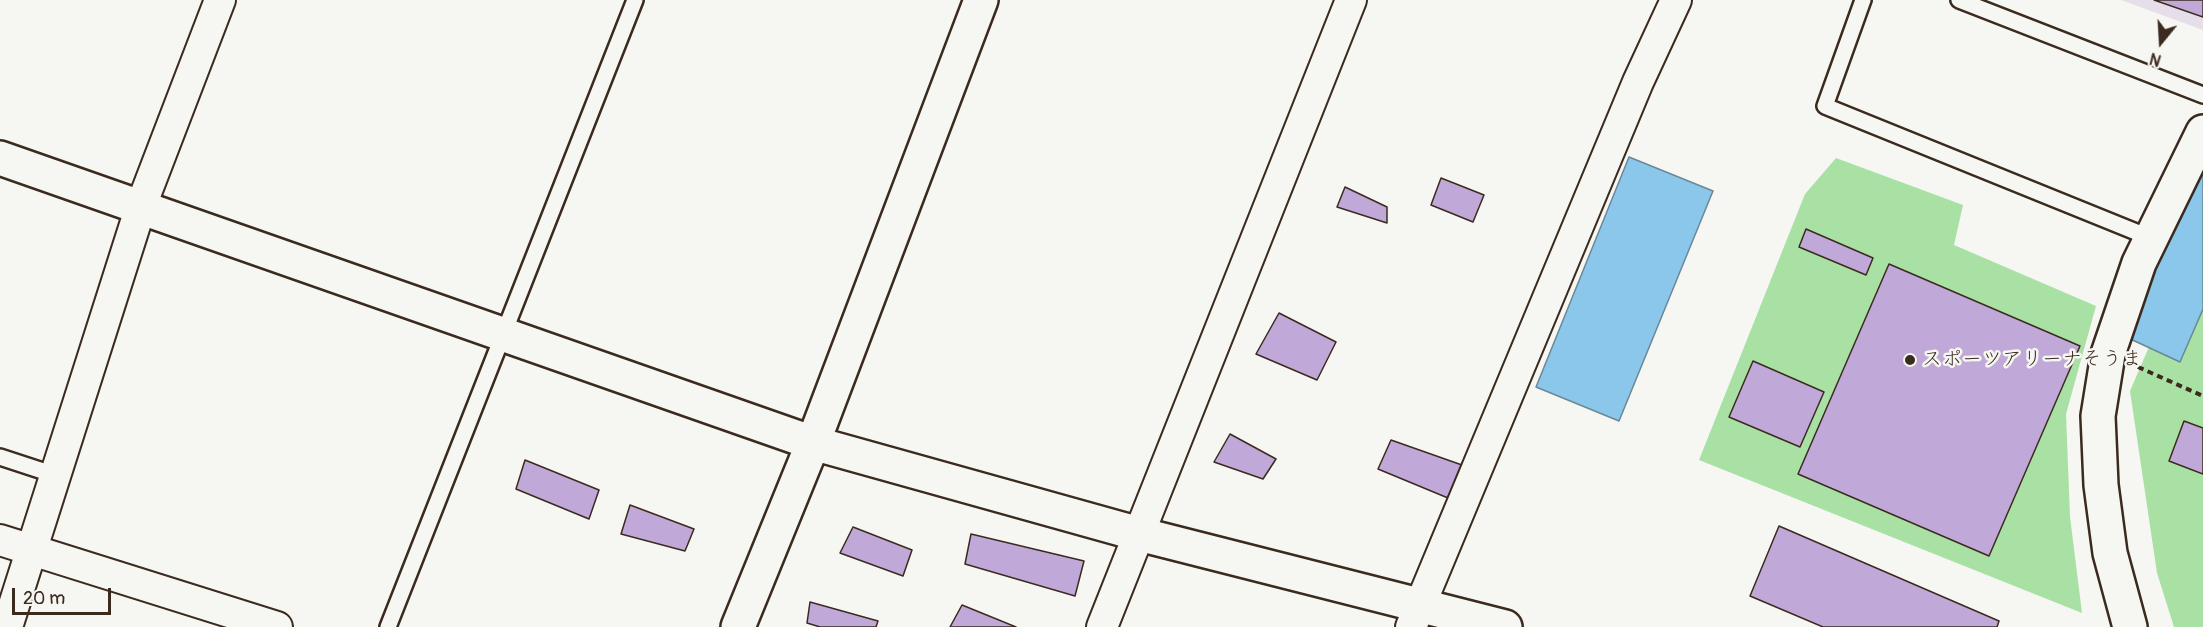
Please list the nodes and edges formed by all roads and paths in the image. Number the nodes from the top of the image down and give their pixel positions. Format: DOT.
graph roads {
  1 [pos="220,0"];
  2 [pos="635,0"];
  3 [pos="981,0"];
  4 [pos="1351,0"];
  5 [pos="1676,0"];
  6 [pos="1863,0"];
  7 [pos="1959,0"];
  8 [pos="2203,94"];
  9 [pos="2203,132"];
  10 [pos="0,158"];
  11 [pos="141,206"];
  12 [pos="2151,238"];
  13 [pos="503,334"];
  14 [pos="2108,354"];
  15 [pos="2203,396"];
  16 [pos="813,443"];
  17 [pos="0,457"];
  18 [pos="55,475"];
  19 [pos="1138,534"];
  20 [pos="0,540"];
  21 [pos="32,550"];
  22 [pos="1415,616"];
  23 [pos="7,627"];
  24 [pos="277,627"];
  25 [pos="388,627"];
  26 [pos="738,627"];
  27 [pos="1102,627"];
  28 [pos="1505,627"];
  29 [pos="2130,627"];
  1 -- 11 [label="street"];
  2 -- 13 [label="lane"];
  3 -- 16 [label="street"];
  4 -- 19 [label="street"];
  5 -- 22 [label="street"];
  6 -- 12 [label="lane"];
  7 -- 8 [label="lane"];
  9 -- 12 [label="street"];
  10 -- 11 [label="street"];
  11 -- 13 [label="street"];
  11 -- 18 [label="street"];
  12 -- 14 [label="street"];
  13 -- 16 [label="street"];
  13 -- 25 [label="lane"];
  14 -- 15 [label="path"];
  14 -- 29 [label="street"];
  16 -- 19 [label="street"];
  16 -- 26 [label="street"];
  17 -- 18 [label="lane"];
  18 -- 21 [label="street"];
  19 -- 22 [label="street"];
  19 -- 27 [label="street"];
  20 -- 21 [label="street"];
  21 -- 23 [label="street"];
  21 -- 24 [label="street"];
  22 -- 28 [label="street"];
}
